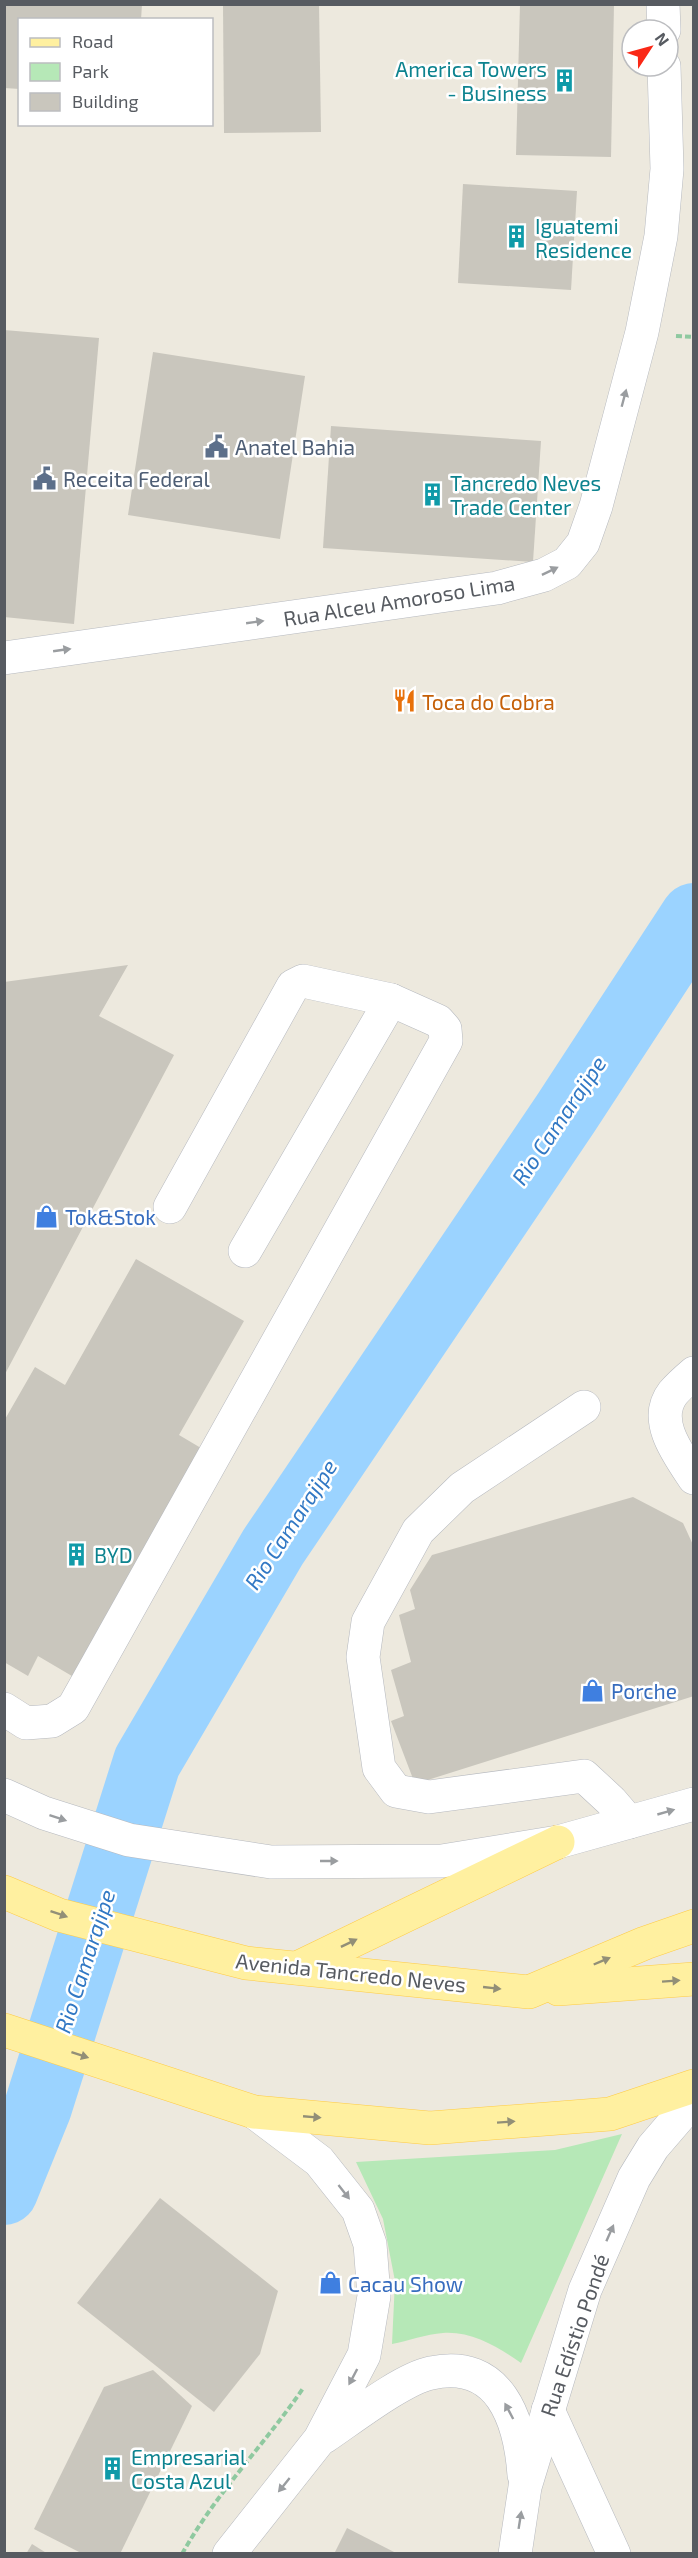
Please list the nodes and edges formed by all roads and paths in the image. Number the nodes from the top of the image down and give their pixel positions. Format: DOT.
graph roads {
  1 [pos="664,78"];
  2 [pos="4,658"];
  3 [pos="391,1000"];
  4 [pos="170,1207"];
  5 [pos="245,1251"];
  6 [pos="693,1373"];
  7 [pos="584,1407"];
  8 [pos="693,1478"];
  9 [pos="4,1709"];
  10 [pos="4,1795"];
  11 [pos="693,1804"];
  12 [pos="629,1822"];
  13 [pos="558,1842"];
  14 [pos="4,1892"];
  15 [pos="693,1926"];
  16 [pos="297,1968"];
  17 [pos="693,1979"];
  18 [pos="529,1992"];
  19 [pos="4,2030"];
  20 [pos="693,2086"];
  21 [pos="693,2104"];
  22 [pos="254,2112"];
  23 [pos="307,2382"];
  24 [pos="548,2410"];
  25 [pos="320,2439"];
  26 [pos="525,2487"];
  27 [pos="182,2553"];
  28 [pos="229,2553"];
  29 [pos="515,2553"];
  30 [pos="614,2553"];
  2 -- 1 [label="street, Rua Alceu Amoroso Lima, one-way"];
  3 -- 4 [label="street"];
  3 -- 5 [label="street"];
  3 -- 9 [label="street"];
  6 -- 8 [label="street"];
  7 -- 12 [label="street"];
  10 -- 13 [label="street, one-way"];
  12 -- 11 [label="street, one-way"];
  12 -- 13 [label="street"];
  16 -- 13 [label="main road, one-way"];
  14 -- 16 [label="main road, Avenida Tancredo Neves, one-way"];
  18 -- 15 [label="main road, Avenida Tancredo Neves, one-way"];
  16 -- 18 [label="main road, Avenida Tancredo Neves, one-way"];
  18 -- 17 [label="main road, one-way"];
  19 -- 22 [label="main road, one-way"];
  22 -- 20 [label="main road, one-way"];
  24 -- 21 [label="street, Rua Edístio Pondé, one-way"];
  22 -- 25 [label="street, one-way"];
  23 -- 27 [label="path"];
  24 -- 26 [label="street, Rua Edístio Pondé"];
  24 -- 30 [label="street"];
  26 -- 25 [label="street, one-way"];
  25 -- 28 [label="street, one-way"];
  29 -- 26 [label="street, Rua Edístio Pondé, one-way"];
}
